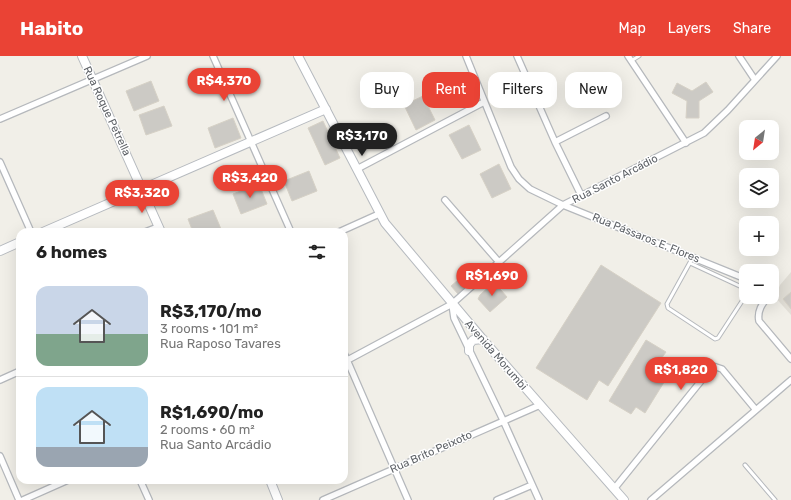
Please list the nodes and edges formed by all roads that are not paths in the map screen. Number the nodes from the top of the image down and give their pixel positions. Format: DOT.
graph roads {
  1 [pos="82,56"];
  2 [pos="147,56"];
  3 [pos="213,56"];
  4 [pos="298,56"];
  5 [pos="466,56"];
  6 [pos="517,56"];
  7 [pos="639,56"];
  8 [pos="739,56"];
  9 [pos="777,56"];
  10 [pos="630,58"];
  11 [pos="93,80"];
  12 [pos="755,80"];
  13 [pos="484,102"];
  14 [pos="326,109"];
  15 [pos="606,116"];
  16 [pos="0,119"];
  17 [pos="251,141"];
  18 [pos="555,142"];
  19 [pos="686,143"];
  20 [pos="0,162"];
  21 [pos="357,169"];
  22 [pos="143,189"];
  23 [pos="582,195"];
  24 [pos="445,200"];
  25 [pos="563,205"];
  26 [pos="379,214"];
  27 [pos="29,228"];
  28 [pos="52,228"];
  29 [pos="160,228"];
  30 [pos="289,228"];
  31 [pos="348,228"];
  32 [pos="16,244"];
  33 [pos="0,251"];
  34 [pos="693,257"];
  35 [pos="498,261"];
  36 [pos="690,263"];
  37 [pos="739,276"];
  38 [pos="739,287"];
  39 [pos="452,304"];
  40 [pos="740,304"];
  41 [pos="762,304"];
  42 [pos="483,340"];
  43 [pos="469,351"];
  44 [pos="791,359"];
  45 [pos="348,360"];
  46 [pos="348,366"];
  47 [pos="16,373"];
  48 [pos="0,380"];
  49 [pos="791,380"];
  50 [pos="540,405"];
  51 [pos="756,410"];
  52 [pos="504,420"];
  53 [pos="0,456"];
  54 [pos="745,465"];
  55 [pos="394,469"];
  56 [pos="59,484"];
  57 [pos="142,484"];
  58 [pos="272,484"];
  59 [pos="532,484"];
  60 [pos="614,489"];
  61 [pos="19,500"];
  62 [pos="23,500"];
  63 [pos="149,500"];
  64 [pos="278,500"];
  65 [pos="323,500"];
  66 [pos="408,500"];
  67 [pos="497,500"];
  68 [pos="539,500"];
  69 [pos="624,500"];
  70 [pos="651,500"];
  71 [pos="775,500"];
  1 -- 11 [label="street, Rua Roque Petrella"];
  2 -- 11 [label="street"];
  3 -- 17 [label="street"];
  4 -- 14 [label="street, Avenida Morumbi"];
  5 -- 13 [label="street, Rua Pássaros E. Flores"];
  6 -- 18 [label="street"];
  7 -- 10 [label="lane"];
  8 -- 12 [label="street"];
  9 -- 12 [label="street, Rua Santo Arcádio"];
  10 -- 19 [label="street"];
  11 -- 16 [label="street"];
  11 -- 22 [label="street, Rua Roque Petrella"];
  12 -- 19 [label="street, Rua Santo Arcádio"];
  13 -- 21 [label="street"];
  13 -- 25 [label="street, Rua Pássaros E. Flores"];
  14 -- 17 [label="street"];
  14 -- 21 [label="street, Avenida Morumbi"];
  15 -- 18 [label="street"];
  17 -- 22 [label="street"];
  17 -- 30 [label="street"];
  18 -- 23 [label="street"];
  19 -- 23 [label="street, Rua Santo Arcádio"];
  20 -- 27 [label="street"];
  21 -- 26 [label="street, Avenida Morumbi"];
  22 -- 28 [label="street"];
  22 -- 29 [label="street, Rua Roque Petrella"];
  23 -- 25 [label="street, Rua Santo Arcádio"];
  24 -- 35 [label="street"];
  25 -- 34 [label="street, Rua Pássaros E. Flores"];
  25 -- 35 [label="street, Rua Santo Arcádio"];
  26 -- 31 [label="street"];
  26 -- 39 [label="street, Avenida Morumbi"];
  32 -- 33 [label="street"];
  34 -- 36 [label="lane"];
  34 -- 37 [label="street, Rua Pássaros E. Flores"];
  35 -- 39 [label="street, Rua Santo Arcádio"];
  36 -- 38 [label="lane"];
  36 -- 40 [label="lane"];
  39 -- 42 [label="street, Avenida Morumbi"];
  39 -- 43 [label="street"];
  39 -- 45 [label="street, Rua Santo Arcádio"];
  41 -- 44 [label="street"];
  42 -- 43 [label="street"];
  42 -- 50 [label="street, Avenida Morumbi"];
  43 -- 52 [label="street"];
  46 -- 55 [label="street"];
  47 -- 48 [label="street"];
  49 -- 51 [label="street"];
  50 -- 52 [label="street, Rua Brito Peixoto"];
  50 -- 60 [label="street, Avenida Morumbi"];
  51 -- 60 [label="street"];
  51 -- 70 [label="street"];
  52 -- 55 [label="street, Rua Brito Peixoto"];
  52 -- 59 [label="street"];
  53 -- 61 [label="street"];
  54 -- 71 [label="lane"];
  55 -- 65 [label="street, Rua Brito Peixoto"];
  55 -- 66 [label="street"];
  56 -- 62 [label="street"];
  57 -- 63 [label="street"];
  58 -- 64 [label="street"];
  59 -- 67 [label="street"];
  59 -- 68 [label="street"];
  60 -- 69 [label="street, Avenida Morumbi"];
}
